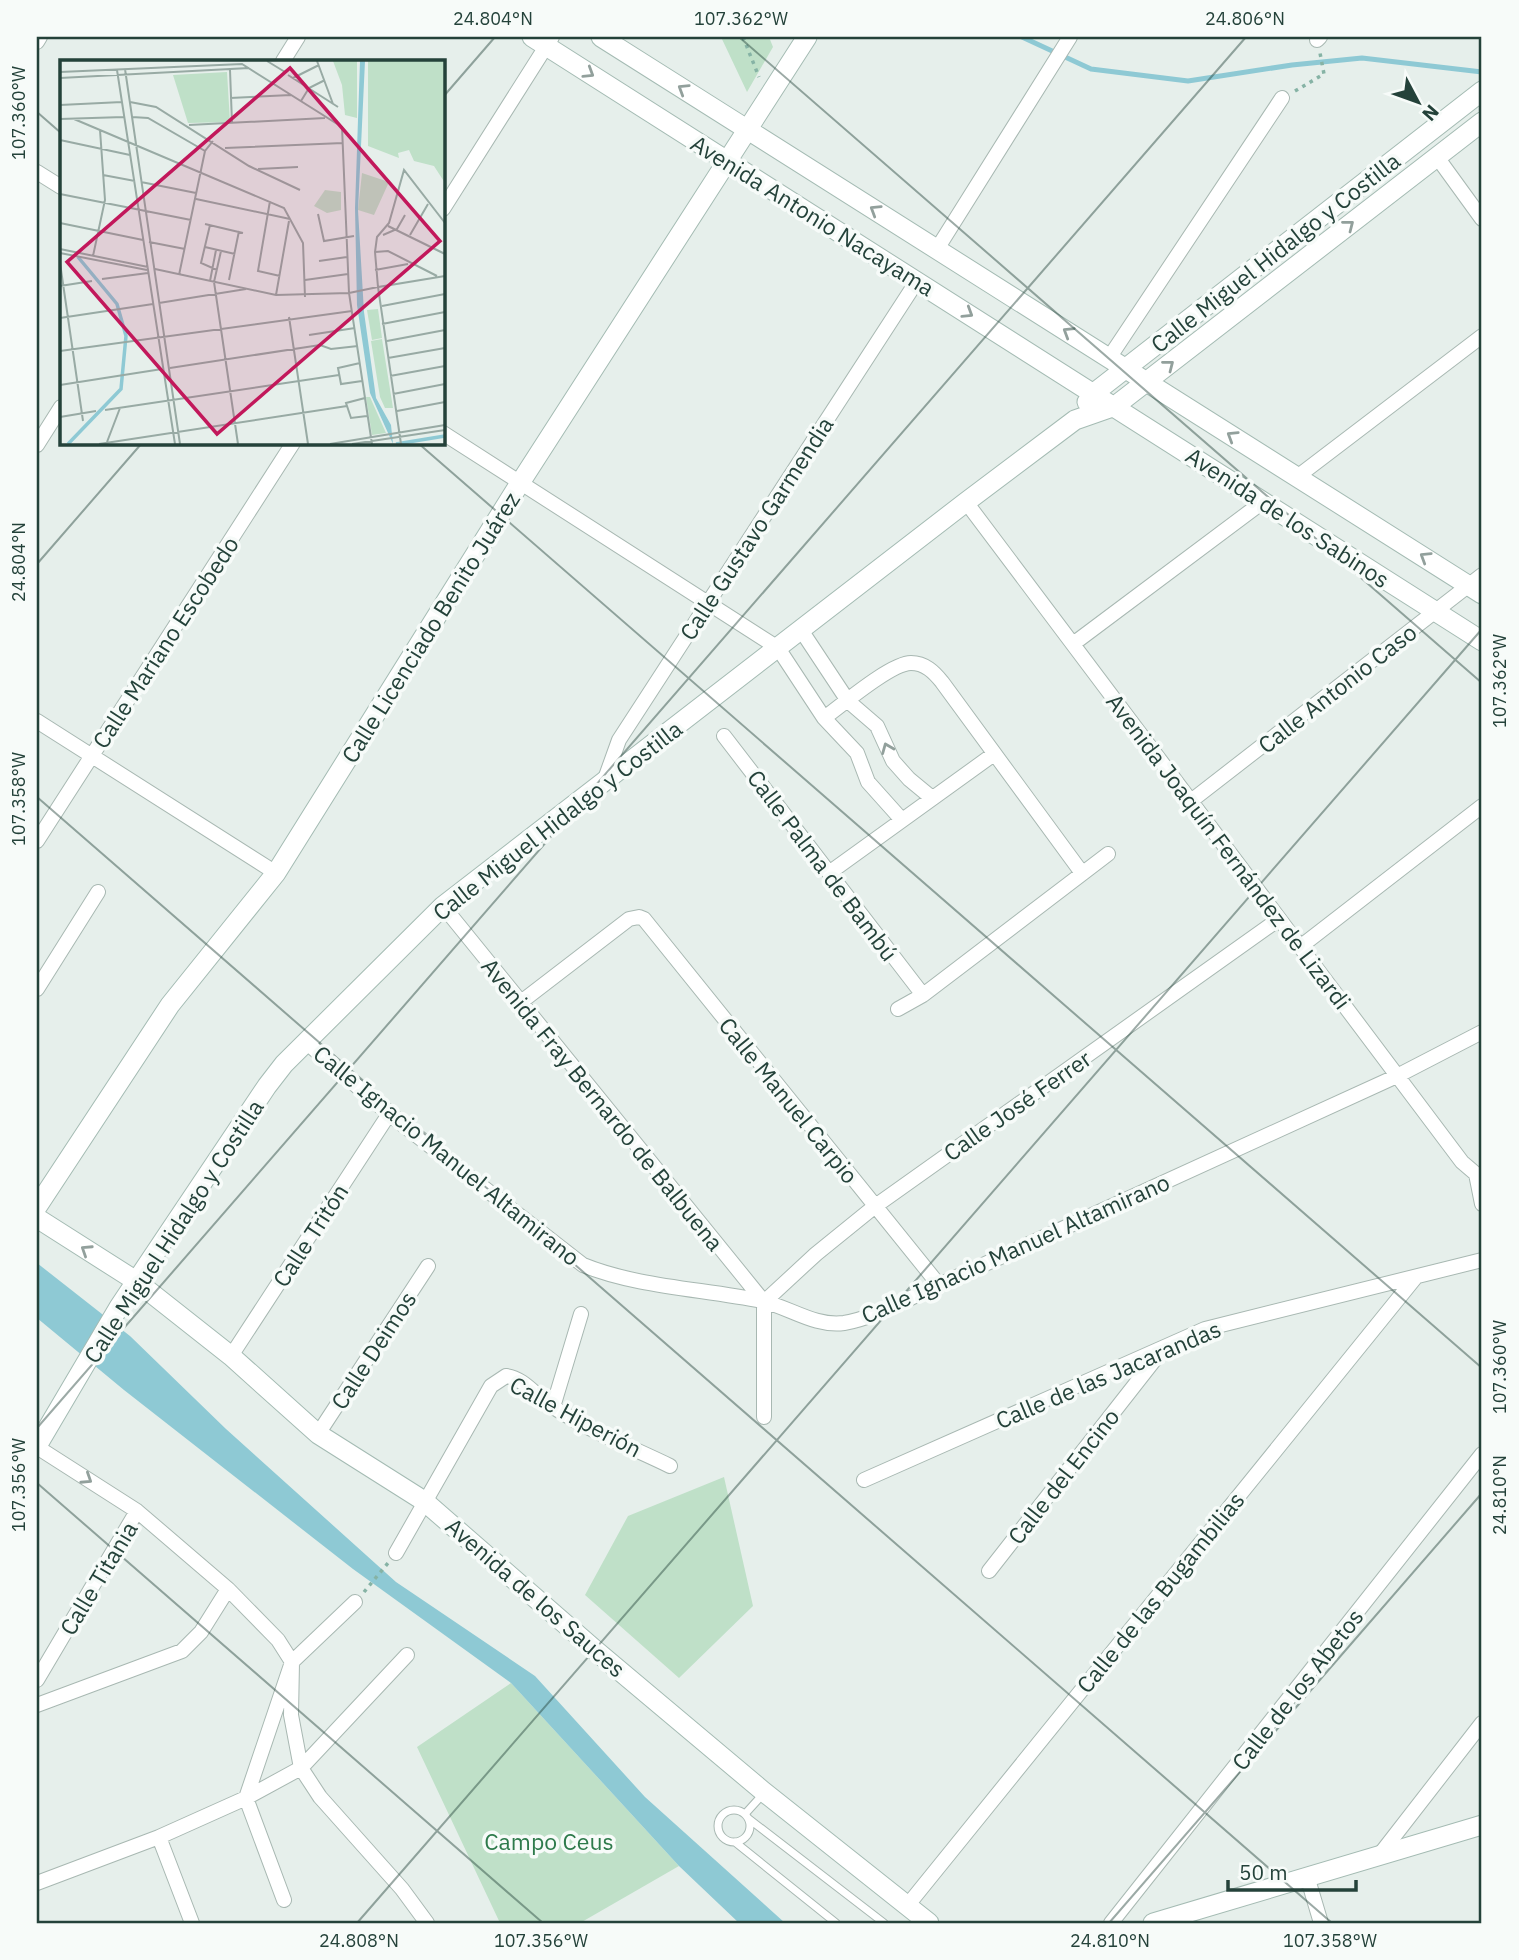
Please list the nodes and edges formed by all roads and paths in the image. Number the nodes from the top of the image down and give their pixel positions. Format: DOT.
graph roads {
  1 [pos="40,37"];
  2 [pos="298,37"];
  3 [pos="601,37"];
  4 [pos="743,37"];
  5 [pos="807,37"];
  6 [pos="1070,37"];
  7 [pos="1319,39"];
  8 [pos="544,40"];
  9 [pos="37,42"];
  10 [pos="284,60"];
  11 [pos="1482,91"];
  12 [pos="767,98"];
  13 [pos="1282,98"];
  14 [pos="1482,122"];
  15 [pos="747,129"];
  16 [pos="1437,157"];
  17 [pos="727,161"];
  18 [pos="37,172"];
  19 [pos="60,186"];
  20 [pos="444,207"];
  21 [pos="1482,219"];
  22 [pos="937,249"];
  23 [pos="917,281"];
  24 [pos="1482,336"];
  25 [pos="1117,363"];
  26 [pos="1147,382"];
  27 [pos="1094,393"];
  28 [pos="1115,406"];
  29 [pos="60,409"];
  30 [pos="1075,420"];
  31 [pos="444,434"];
  32 [pos="292,444"];
  33 [pos="37,445"];
  34 [pos="1297,477"];
  35 [pos="520,483"];
  36 [pos="1264,500"];
  37 [pos="966,502"];
  38 [pos="1478,585"];
  39 [pos="707,603"];
  40 [pos="1436,611"];
  41 [pos="801,630"];
  42 [pos="1482,641"];
  43 [pos="1073,644"];
  44 [pos="778,648"];
  45 [pos="848,701"];
  46 [pos="824,718"];
  47 [pos="37,721"];
  48 [pos="724,736"];
  49 [pos="994,754"];
  50 [pos="92,756"];
  51 [pos="605,779"];
  52 [pos="932,798"];
  53 [pos="1191,802"];
  54 [pos="1482,806"];
  55 [pos="902,820"];
  56 [pos="37,841"];
  57 [pos="1108,854"];
  58 [pos="276,873"];
  59 [pos="829,873"];
  60 [pos="1082,873"];
  61 [pos="98,892"];
  62 [pos="443,906"];
  63 [pos="1279,919"];
  64 [pos="1300,947"];
  65 [pos="37,989"];
  66 [pos="923,995"];
  67 [pos="521,1002"];
  68 [pos="898,1009"];
  69 [pos="1482,1032"];
  70 [pos="307,1043"];
  71 [pos="1397,1076"];
  72 [pos="389,1114"];
  73 [pos="1479,1173"];
  74 [pos="1482,1204"];
  75 [pos="37,1207"];
  76 [pos="874,1207"];
  77 [pos="37,1218"];
  78 [pos="1482,1260"];
  79 [pos="428,1266"];
  80 [pos="1415,1278"];
  81 [pos="136,1281"];
  82 [pos="939,1285"];
  83 [pos="764,1302"];
  84 [pos="581,1314"];
  85 [pos="1164,1348"];
  86 [pos="231,1356"];
  87 [pos="553,1407"];
  88 [pos="764,1417"];
  89 [pos="318,1434"];
  90 [pos="37,1447"];
  91 [pos="1482,1454"];
  92 [pos="670,1466"];
  93 [pos="864,1480"];
  94 [pos="424,1501"];
  95 [pos="137,1511"];
  96 [pos="396,1553"];
  97 [pos="989,1571"];
  98 [pos="228,1589"];
  99 [pos="355,1602"];
  100 [pos="407,1655"];
  101 [pos="292,1662"];
  102 [pos="37,1680"];
  103 [pos="37,1705"];
  104 [pos="1482,1723"];
  105 [pos="301,1768"];
  106 [pos="764,1792"];
  107 [pos="246,1798"];
  108 [pos="747,1816"];
  109 [pos="1482,1825"];
  110 [pos="159,1837"];
  111 [pos="736,1842"];
  112 [pos="1377,1858"];
  113 [pos="1307,1876"];
  114 [pos="37,1883"];
  115 [pos="284,1900"];
  116 [pos="907,1906"];
  117 [pos="192,1923"];
  118 [pos="427,1923"];
  119 [pos="836,1923"];
  120 [pos="884,1923"];
  121 [pos="929,1923"];
  122 [pos="1111,1923"];
  123 [pos="1153,1923"];
  124 [pos="1321,1923"];
  1 -- 9 [label="street"];
  2 -- 10 [label="street"];
  15 -- 3 [label="main road, Avenida Antonio Nacayama, one-way"];
  4 -- 12 [label="path"];
  5 -- 12 [label="main road, Calle Licenciado Benito Juárez"];
  6 -- 22 [label="street"];
  7 -- 13 [label="path"];
  8 -- 17 [label="main road, Avenida Antonio Nacayama, one-way"];
  8 -- 20 [label="street"];
  11 -- 25 [label="main road, Calle Miguel Hidalgo y Costilla"];
  12 -- 15 [label="main road, Calle Licenciado Benito Juárez"];
  13 -- 25 [label="street"];
  14 -- 16 [label="main road, Calle Miguel Hidalgo y Costilla"];
  15 -- 17 [label="main road, Calle Licenciado Benito Juárez"];
  22 -- 15 [label="main road, Avenida Antonio Nacayama, one-way"];
  16 -- 21 [label="street"];
  26 -- 16 [label="main road, Calle Miguel Hidalgo y Costilla, one-way"];
  17 -- 23 [label="main road, Avenida Antonio Nacayama"];
  17 -- 35 [label="main road, Calle Licenciado Benito Juárez"];
  18 -- 19 [label="street"];
  25 -- 22 [label="main road, Avenida Antonio Nacayama, one-way"];
  23 -- 27 [label="main road, Avenida Antonio Nacayama, one-way"];
  23 -- 39 [label="street, Calle Gustavo Garmendia"];
  24 -- 34 [label="street"];
  25 -- 26 [label="main road, Avenida de los Sabinos"];
  25 -- 27 [label="main road, Calle Miguel Hidalgo y Costilla"];
  26 -- 28 [label="main road, Calle Miguel Hidalgo y Costilla"];
  34 -- 26 [label="main road, Avenida de los Sabinos, one-way"];
  27 -- 28 [label="main road, Avenida de los Sabinos"];
  27 -- 30 [label="main road, Calle Miguel Hidalgo y Costilla"];
  28 -- 30 [label="main road, Calle Miguel Hidalgo y Costilla"];
  28 -- 36 [label="main road, Avenida de los Sabinos"];
  29 -- 33 [label="street"];
  30 -- 37 [label="main road, Calle Miguel Hidalgo y Costilla"];
  31 -- 35 [label="street"];
  32 -- 50 [label="street, Calle Mariano Escobedo"];
  38 -- 34 [label="main road, Avenida de los Sabinos, one-way"];
  35 -- 39 [label="street"];
  35 -- 58 [label="main road, Calle Licenciado Benito Juárez"];
  36 -- 40 [label="main road, Avenida de los Sabinos"];
  36 -- 43 [label="street"];
  37 -- 41 [label="main road, Calle Miguel Hidalgo y Costilla"];
  37 -- 43 [label="street, Avenida Joaquín Fernández de Lizardi"];
  38 -- 40 [label="street, Calle Antonio Caso"];
  39 -- 44 [label="street"];
  39 -- 51 [label="street, Calle Gustavo Garmendia"];
  40 -- 42 [label="main road, Avenida de los Sabinos"];
  40 -- 53 [label="street, Calle Antonio Caso"];
  41 -- 44 [label="main road, Calle Miguel Hidalgo y Costilla"];
  41 -- 45 [label="street"];
  43 -- 53 [label="street, Avenida Joaquín Fernández de Lizardi"];
  44 -- 46 [label="street"];
  44 -- 51 [label="main road, Calle Miguel Hidalgo y Costilla"];
  45 -- 46 [label="street"];
  45 -- 49 [label="street"];
  52 -- 45 [label="street, one-way"];
  46 -- 55 [label="street"];
  47 -- 50 [label="street"];
  48 -- 59 [label="street, Calle Palma de Bambú"];
  49 -- 52 [label="street"];
  49 -- 60 [label="street"];
  50 -- 56 [label="street, Calle Mariano Escobedo"];
  50 -- 58 [label="street"];
  51 -- 62 [label="main road, Calle Miguel Hidalgo y Costilla"];
  52 -- 55 [label="street"];
  53 -- 63 [label="street, Avenida Joaquín Fernández de Lizardi"];
  54 -- 64 [label="street"];
  55 -- 59 [label="street"];
  57 -- 60 [label="street"];
  58 -- 75 [label="main road, Calle Licenciado Benito Juárez"];
  59 -- 66 [label="street, Calle Palma de Bambú"];
  60 -- 66 [label="street"];
  61 -- 65 [label="street"];
  62 -- 67 [label="street, Avenida Fray Bernardo de Balbuena"];
  62 -- 70 [label="main road, Calle Miguel Hidalgo y Costilla"];
  63 -- 64 [label="street, Avenida Joaquín Fernández de Lizardi"];
  63 -- 76 [label="street, Calle José Ferrer"];
  64 -- 71 [label="street, Avenida Joaquín Fernández de Lizardi"];
  66 -- 68 [label="street"];
  67 -- 76 [label="street, Calle Manuel Carpio"];
  67 -- 83 [label="street, Avenida Fray Bernardo de Balbuena"];
  69 -- 71 [label="street, Calle Ignacio Manuel Altamirano"];
  70 -- 72 [label="street, Calle Ignacio Manuel Altamirano"];
  70 -- 81 [label="main road, Calle Miguel Hidalgo y Costilla"];
  71 -- 73 [label="street, Avenida Joaquín Fernández de Lizardi"];
  71 -- 82 [label="street, Calle Ignacio Manuel Altamirano"];
  72 -- 83 [label="street, Calle Ignacio Manuel Altamirano"];
  72 -- 86 [label="street, Calle Tritón"];
  73 -- 74 [label="street, Avenida Joaquín Fernández de Lizardi"];
  76 -- 82 [label="street, Calle Manuel Carpio"];
  76 -- 83 [label="street, Calle José Ferrer"];
  81 -- 77 [label="main road, Avenida de los Sauces, one-way"];
  78 -- 80 [label="street, Calle de las Jacarandas"];
  79 -- 89 [label="street, Calle Deimos"];
  80 -- 85 [label="street, Calle de las Jacarandas"];
  80 -- 116 [label="street, Calle de las Bugambilias"];
  81 -- 86 [label="main road, Avenida de los Sauces"];
  81 -- 90 [label="main road, Calle Miguel Hidalgo y Costilla"];
  82 -- 83 [label="street, Calle Ignacio Manuel Altamirano"];
  83 -- 88 [label="street"];
  84 -- 87 [label="street"];
  85 -- 93 [label="street, Calle de las Jacarandas"];
  85 -- 97 [label="street, Calle del Encino"];
  86 -- 89 [label="main road, Avenida de los Sauces"];
  87 -- 92 [label="street, Calle Hiperión"];
  87 -- 94 [label="street, Calle Hiperión"];
  89 -- 94 [label="main road, Avenida de los Sauces"];
  90 -- 95 [label="street, one-way"];
  91 -- 122 [label="street, Calle de los Abetos"];
  94 -- 96 [label="street"];
  94 -- 106 [label="main road, Avenida de los Sauces"];
  95 -- 98 [label="street"];
  95 -- 102 [label="street, Calle Titania"];
  96 -- 99 [label="path"];
  98 -- 101 [label="street"];
  98 -- 103 [label="street"];
  99 -- 101 [label="street"];
  100 -- 105 [label="street"];
  101 -- 105 [label="street"];
  101 -- 107 [label="street"];
  104 -- 112 [label="street"];
  105 -- 107 [label="street"];
  105 -- 118 [label="street"];
  106 -- 108 [label="lane"];
  106 -- 116 [label="main road, Avenida de los Sauces"];
  107 -- 110 [label="street"];
  107 -- 115 [label="street"];
  108 -- 111 [label="lane"];
  108 -- 111 [label="lane"];
  108 -- 120 [label="lane"];
  109 -- 112 [label="main road"];
  110 -- 114 [label="street"];
  110 -- 117 [label="street"];
  111 -- 119 [label="lane"];
  112 -- 113 [label="main road"];
  113 -- 123 [label="main road"];
  113 -- 124 [label="street"];
  116 -- 121 [label="main road, Avenida de los Sauces"];
}
